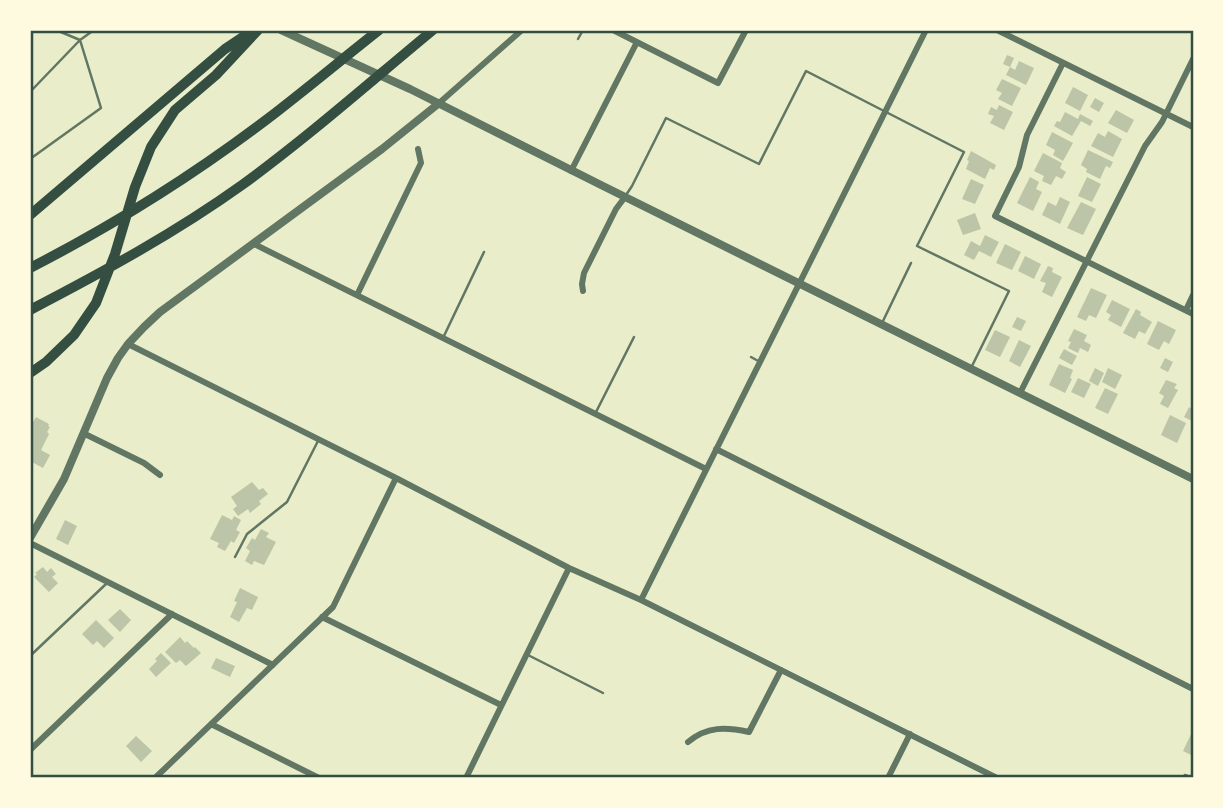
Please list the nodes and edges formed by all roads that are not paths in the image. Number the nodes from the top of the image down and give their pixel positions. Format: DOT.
graph roads {
  1 [pos="56,30"];
  2 [pos="94,30"];
  3 [pos="256,30"];
  4 [pos="281,30"];
  5 [pos="379,30"];
  6 [pos="433,30"];
  7 [pos="522,30"];
  8 [pos="583,30"];
  9 [pos="613,30"];
  10 [pos="746,30"];
  11 [pos="926,30"];
  12 [pos="997,30"];
  13 [pos="1008,32"];
  14 [pos="578,39"];
  15 [pos="80,40"];
  16 [pos="637,42"];
  17 [pos="1193,59"];
  18 [pos="1063,63"];
  19 [pos="30,92"];
  20 [pos="439,104"];
  21 [pos="885,111"];
  22 [pos="1167,114"];
  23 [pos="1193,127"];
  24 [pos="418,149"];
  25 [pos="30,159"];
  26 [pos="571,171"];
  27 [pos="625,197"];
  28 [pos="30,215"];
  29 [pos="254,243"];
  30 [pos="484,252"];
  31 [pos="1086,261"];
  32 [pos="911,263"];
  33 [pos="30,268"];
  34 [pos="799,283"];
  35 [pos="583,291"];
  36 [pos="357,295"];
  37 [pos="1193,295"];
  38 [pos="30,310"];
  39 [pos="1186,310"];
  40 [pos="1193,314"];
  41 [pos="881,324"];
  42 [pos="634,337"];
  43 [pos="443,338"];
  44 [pos="128,344"];
  45 [pos="751,357"];
  46 [pos="760,362"];
  47 [pos="971,369"];
  48 [pos="30,373"];
  49 [pos="1020,393"];
  50 [pos="595,414"];
  51 [pos="83,433"];
  52 [pos="319,439"];
  53 [pos="716,450"];
  54 [pos="706,470"];
  55 [pos="160,475"];
  56 [pos="396,478"];
  57 [pos="1193,479"];
  58 [pos="30,540"];
  59 [pos="235,557"];
  60 [pos="569,568"];
  61 [pos="108,582"];
  62 [pos="641,600"];
  63 [pos="172,614"];
  64 [pos="323,617"];
  65 [pos="526,654"];
  66 [pos="30,656"];
  67 [pos="273,665"];
  68 [pos="781,670"];
  69 [pos="1193,690"];
  70 [pos="603,693"];
  71 [pos="501,705"];
  72 [pos="211,724"];
  73 [pos="910,734"];
  74 [pos="688,742"];
  75 [pos="30,750"];
  76 [pos="155,778"];
  77 [pos="319,778"];
  78 [pos="466,778"];
  79 [pos="888,778"];
  80 [pos="997,778"];
  81 [pos="1183,778"];
  82 [pos="1192,778"];
  1 -- 15 [label="lane"];
  2 -- 15 [label="lane"];
  3 -- 28 [label="highway"];
  3 -- 48 [label="highway"];
  4 -- 20 [label="street"];
  5 -- 33 [label="highway"];
  6 -- 38 [label="highway"];
  7 -- 20 [label="street"];
  8 -- 14 [label="lane"];
  9 -- 16 [label="street"];
  10 -- 16 [label="street"];
  11 -- 21 [label="street"];
  12 -- 13 [label="street"];
  13 -- 18 [label="street"];
  15 -- 19 [label="lane"];
  15 -- 25 [label="lane"];
  16 -- 26 [label="street"];
  17 -- 22 [label="street"];
  18 -- 22 [label="street"];
  18 -- 31 [label="street"];
  20 -- 26 [label="street"];
  20 -- 29 [label="street"];
  21 -- 27 [label="lane"];
  21 -- 34 [label="street"];
  21 -- 47 [label="lane"];
  22 -- 23 [label="street"];
  22 -- 31 [label="street"];
  24 -- 36 [label="street"];
  26 -- 27 [label="street"];
  27 -- 34 [label="street"];
  27 -- 35 [label="street"];
  29 -- 36 [label="street"];
  29 -- 44 [label="street"];
  30 -- 43 [label="lane"];
  31 -- 39 [label="street"];
  31 -- 49 [label="street"];
  32 -- 41 [label="lane"];
  34 -- 41 [label="street"];
  34 -- 46 [label="street"];
  36 -- 43 [label="street"];
  37 -- 39 [label="street"];
  39 -- 40 [label="street"];
  41 -- 47 [label="street"];
  42 -- 50 [label="lane"];
  43 -- 50 [label="street"];
  44 -- 51 [label="street"];
  44 -- 52 [label="street"];
  45 -- 46 [label="lane"];
  46 -- 53 [label="street"];
  47 -- 49 [label="street"];
  49 -- 57 [label="street"];
  50 -- 54 [label="street"];
  51 -- 55 [label="street"];
  51 -- 58 [label="street"];
  52 -- 56 [label="street"];
  52 -- 59 [label="lane"];
  53 -- 54 [label="street"];
  53 -- 69 [label="street"];
  54 -- 62 [label="street"];
  56 -- 60 [label="street"];
  56 -- 64 [label="street"];
  58 -- 61 [label="street"];
  60 -- 62 [label="street"];
  60 -- 65 [label="street"];
  61 -- 63 [label="street"];
  61 -- 66 [label="lane"];
  62 -- 68 [label="street"];
  63 -- 67 [label="street"];
  63 -- 75 [label="street"];
  64 -- 67 [label="street"];
  64 -- 71 [label="street"];
  65 -- 70 [label="lane"];
  65 -- 71 [label="street"];
  67 -- 72 [label="street"];
  68 -- 73 [label="street"];
  68 -- 74 [label="street"];
  71 -- 78 [label="street"];
  72 -- 76 [label="street"];
  72 -- 77 [label="street"];
  73 -- 79 [label="street"];
  73 -- 80 [label="street"];
  81 -- 82 [label="lane"];
}
